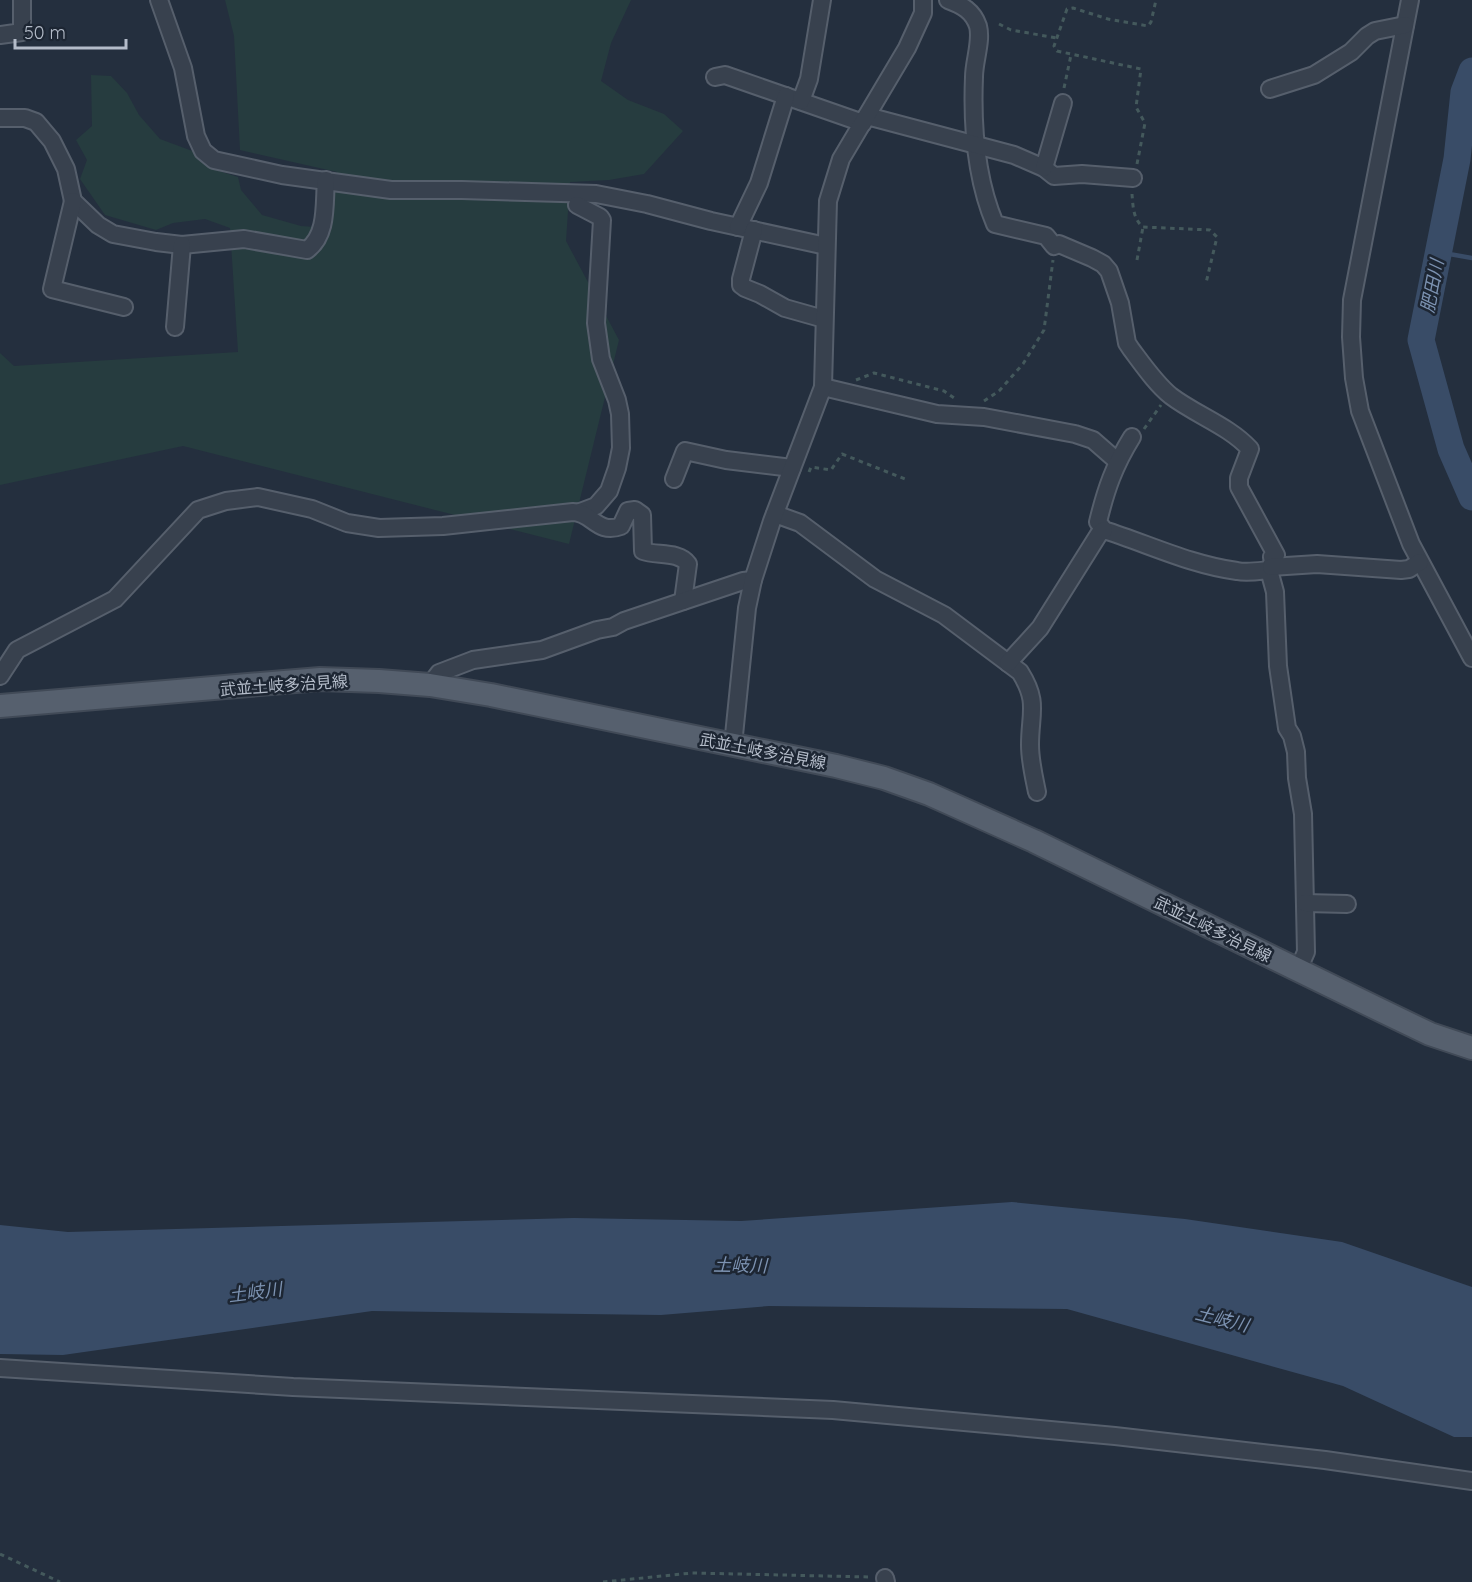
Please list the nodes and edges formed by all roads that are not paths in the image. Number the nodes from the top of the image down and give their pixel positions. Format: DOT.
graph roads {
  1 [pos="22,0"];
  2 [pos="159,0"];
  3 [pos="822,0"];
  4 [pos="923,0"];
  5 [pos="948,0"];
  6 [pos="1410,0"];
  7 [pos="1405,25"];
  8 [pos="0,35"];
  9 [pos="715,77"];
  10 [pos="1270,89"];
  11 [pos="794,98"];
  12 [pos="1063,103"];
  13 [pos="0,118"];
  14 [pos="865,119"];
  15 [pos="976,146"];
  16 [pos="1044,168"];
  17 [pos="1133,178"];
  18 [pos="326,180"];
  19 [pos="73,201"];
  20 [pos="577,205"];
  21 [pos="746,228"];
  22 [pos="182,244"];
  23 [pos="826,246"];
  24 [pos="124,307"];
  25 [pos="824,319"];
  26 [pos="175,327"];
  27 [pos="823,387"];
  28 [pos="1132,437"];
  29 [pos="1117,461"];
  30 [pos="792,468"];
  31 [pos="674,479"];
  32 [pos="580,512"];
  33 [pos="775,514"];
  34 [pos="1104,530"];
  35 [pos="1420,562"];
  36 [pos="1270,569"];
  37 [pos="753,580"];
  38 [pos="683,601"];
  39 [pos="1472,658"];
  40 [pos="1008,663"];
  41 [pos="0,676"];
  42 [pos="430,685"];
  43 [pos="0,706"];
  44 [pos="733,746"];
  45 [pos="1037,792"];
  46 [pos="1305,903"];
  47 [pos="1347,904"];
  48 [pos="1298,970"];
  49 [pos="1472,1048"];
  50 [pos="0,1368"];
  51 [pos="1472,1481"];
  1 -- 8 [label="street"];
  2 -- 18 [label="street"];
  3 -- 11 [label="street"];
  4 -- 14 [label="street"];
  5 -- 15 [label="street"];
  6 -- 7 [label="street"];
  7 -- 10 [label="street"];
  7 -- 35 [label="street"];
  9 -- 11 [label="street"];
  11 -- 14 [label="street"];
  11 -- 21 [label="street"];
  12 -- 16 [label="street"];
  13 -- 19 [label="street"];
  14 -- 15 [label="street"];
  14 -- 23 [label="street"];
  15 -- 16 [label="street"];
  15 -- 36 [label="street"];
  16 -- 17 [label="street"];
  18 -- 21 [label="street"];
  18 -- 22 [label="street"];
  19 -- 22 [label="street"];
  19 -- 24 [label="street"];
  20 -- 32 [label="street"];
  21 -- 23 [label="street"];
  21 -- 25 [label="street"];
  22 -- 26 [label="street"];
  23 -- 25 [label="street"];
  25 -- 27 [label="street"];
  27 -- 29 [label="street"];
  27 -- 30 [label="street"];
  28 -- 29 [label="street"];
  29 -- 34 [label="street"];
  30 -- 31 [label="street"];
  30 -- 33 [label="street"];
  32 -- 38 [label="street"];
  32 -- 41 [label="street"];
  33 -- 37 [label="street"];
  33 -- 40 [label="street"];
  34 -- 36 [label="street"];
  34 -- 40 [label="street"];
  35 -- 36 [label="street"];
  35 -- 39 [label="street"];
  36 -- 46 [label="street"];
  37 -- 38 [label="street"];
  37 -- 44 [label="street"];
  38 -- 42 [label="street"];
  40 -- 45 [label="street"];
  42 -- 43 [label="main road, 武並土岐多治見線"];
  42 -- 44 [label="main road, 武並土岐多治見線"];
  44 -- 48 [label="main road, 武並土岐多治見線"];
  46 -- 47 [label="street"];
  46 -- 48 [label="street"];
  48 -- 49 [label="main road, 武並土岐多治見線"];
  50 -- 51 [label="street"];
}
